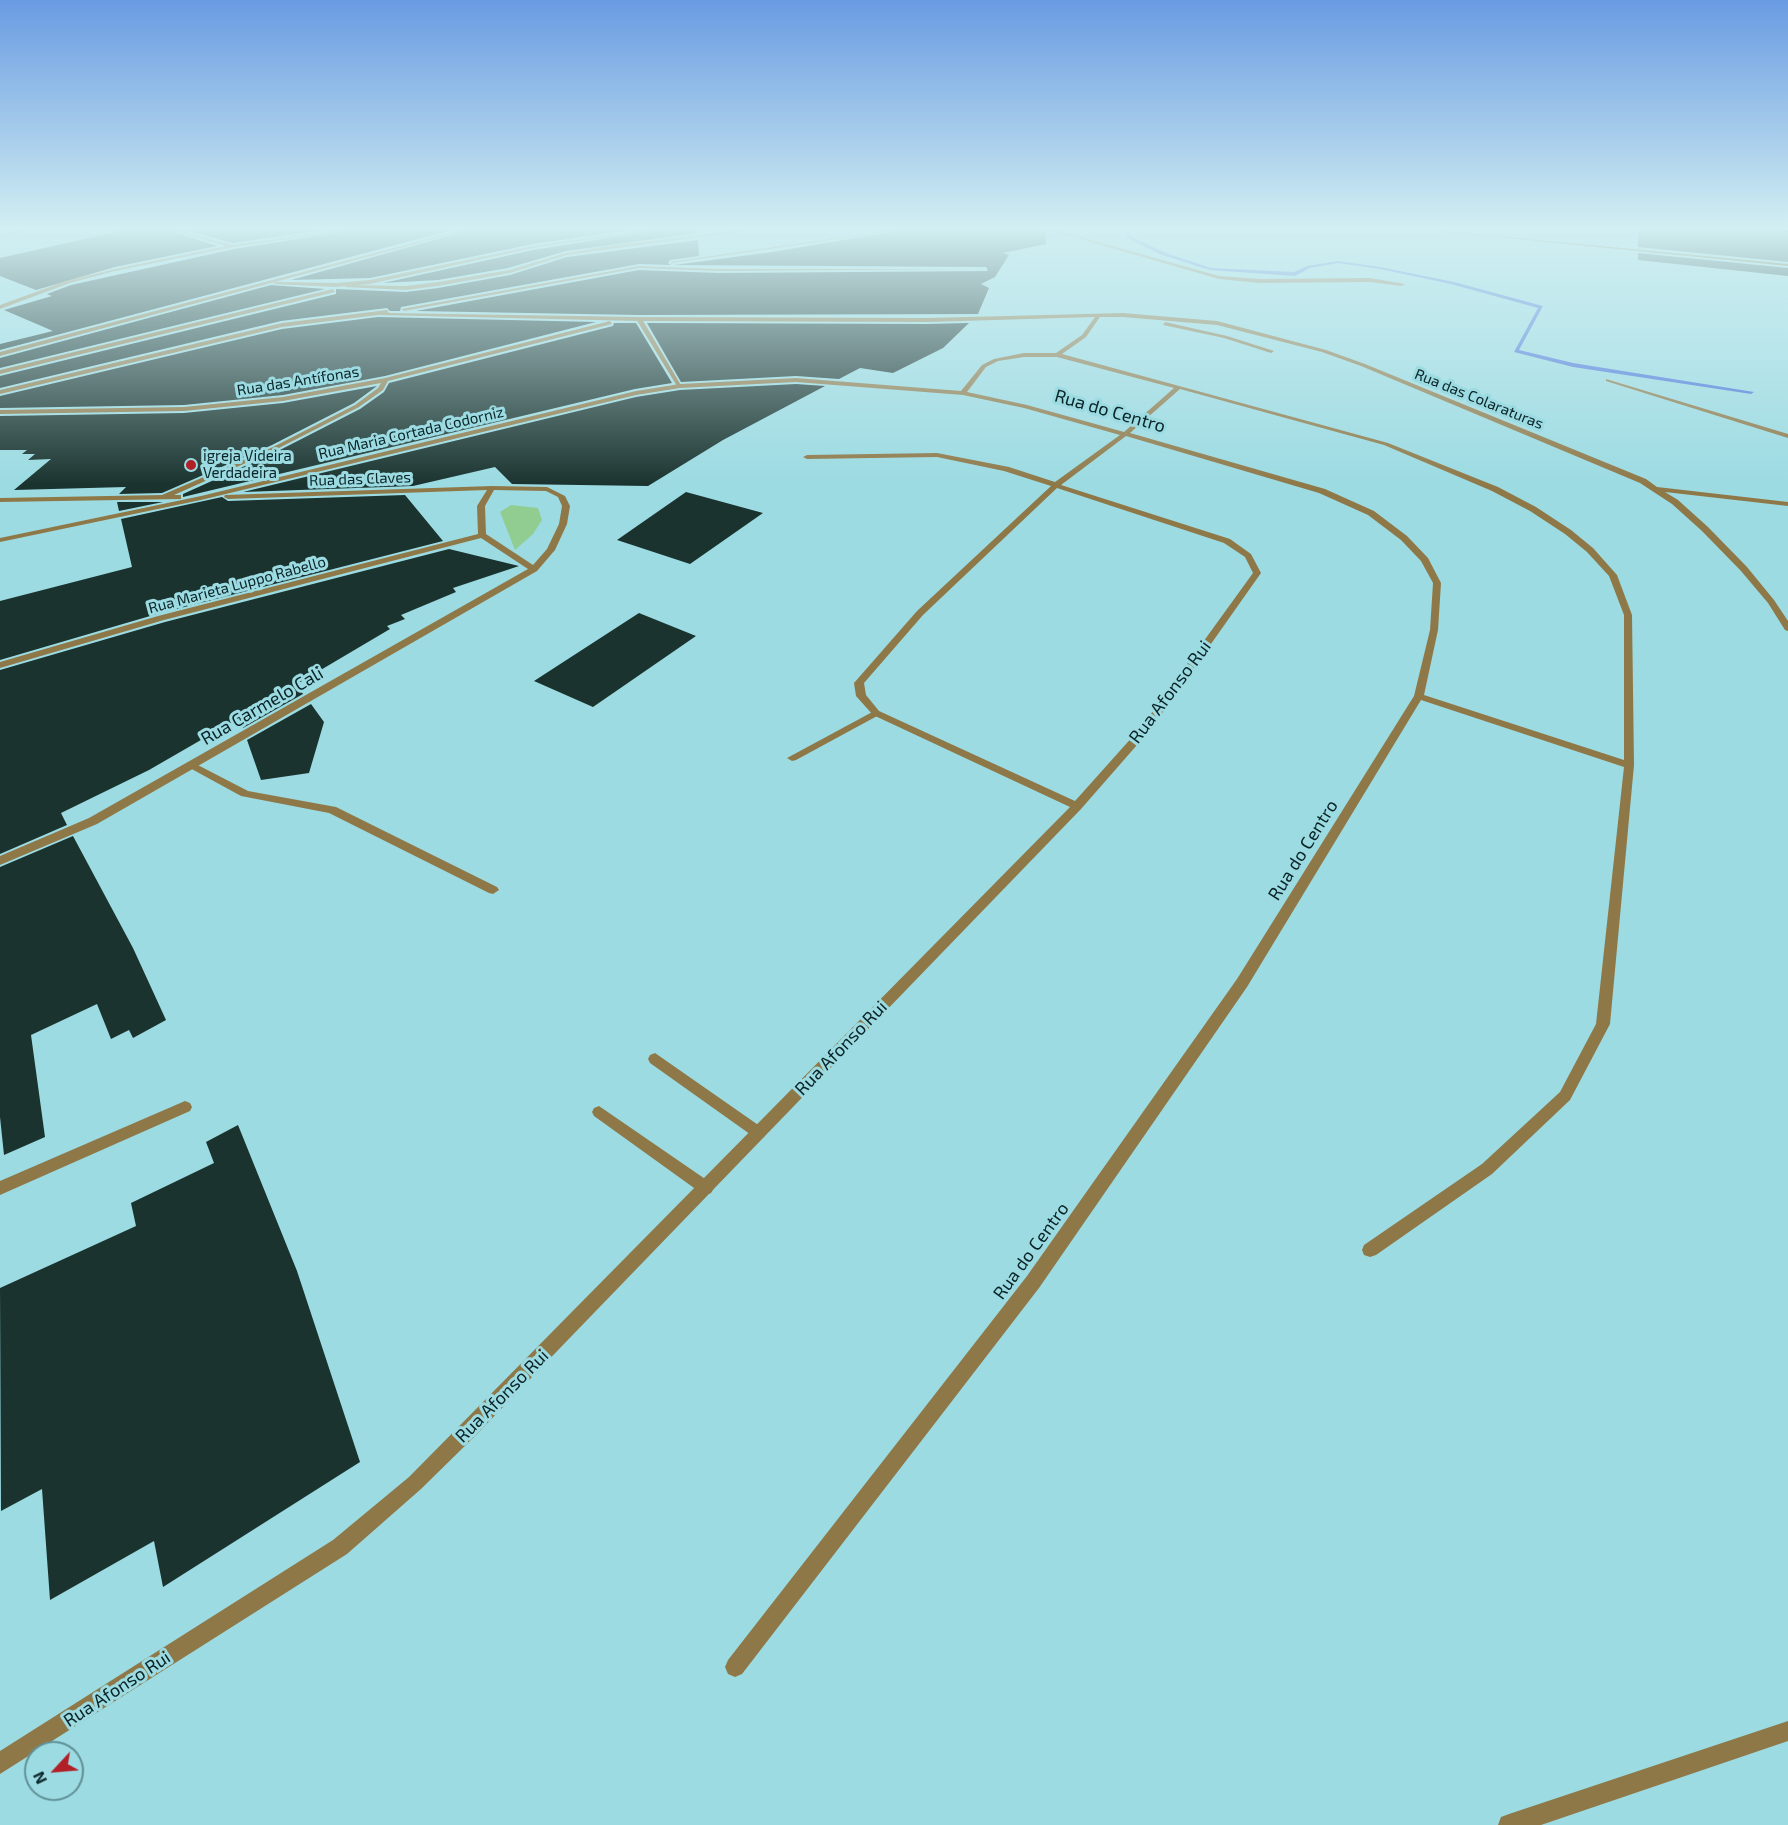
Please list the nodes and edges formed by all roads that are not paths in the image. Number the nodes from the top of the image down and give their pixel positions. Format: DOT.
graph roads {
  1 [pos="144,315"];
  2 [pos="233,315"];
  3 [pos="370,315"];
  4 [pos="438,315"];
  5 [pos="1093,315"];
  6 [pos="1099,315"];
  7 [pos="1123,315"];
  8 [pos="1125,315"];
  9 [pos="628,319"];
  10 [pos="639,319"];
  11 [pos="1271,351"];
  12 [pos="0,354"];
  13 [pos="1057,355"];
  14 [pos="0,372"];
  15 [pos="385,380"];
  16 [pos="796,380"];
  17 [pos="1608,380"];
  18 [pos="680,386"];
  19 [pos="1179,387"];
  20 [pos="0,392"];
  21 [pos="963,393"];
  22 [pos="0,412"];
  23 [pos="1125,434"];
  24 [pos="1788,436"];
  25 [pos="807,457"];
  26 [pos="1056,485"];
  27 [pos="492,488"];
  28 [pos="1655,489"];
  29 [pos="163,497"];
  30 [pos="201,498"];
  31 [pos="0,500"];
  32 [pos="1788,504"];
  33 [pos="482,535"];
  34 [pos="0,540"];
  35 [pos="534,569"];
  36 [pos="1783,614"];
  37 [pos="1788,628"];
  38 [pos="0,664"];
  39 [pos="1419,696"];
  40 [pos="876,713"];
  41 [pos="792,759"];
  42 [pos="192,765"];
  43 [pos="1629,765"];
  44 [pos="1077,806"];
  45 [pos="0,861"];
  46 [pos="493,890"];
  47 [pos="654,1059"];
  48 [pos="185,1107"];
  49 [pos="599,1112"];
  50 [pos="759,1132"];
  51 [pos="0,1188"];
  52 [pos="706,1188"];
  53 [pos="1370,1250"];
  54 [pos="735,1667"];
  55 [pos="1788,1731"];
  56 [pos="0,1764"];
  57 [pos="1509,1825"];
  1 -- 12 [label="street"];
  2 -- 14 [label="street"];
  3 -- 20 [label="street"];
  4 -- 9 [label="street, Rua das Colaraturas"];
  5 -- 10 [label="street, Rua das Colaraturas"];
  6 -- 13 [label="street"];
  7 -- 11 [label="street"];
  8 -- 28 [label="street, Rua das Colaraturas"];
  9 -- 10 [label="street, Rua das Colaraturas"];
  9 -- 15 [label="street, Rua das Antífonas"];
  10 -- 18 [label="street"];
  13 -- 19 [label="street"];
  13 -- 21 [label="street"];
  15 -- 22 [label="street, Rua das Antífonas"];
  15 -- 29 [label="street"];
  16 -- 18 [label="street, Rua Maria Cortada Codorniz"];
  16 -- 21 [label="street, Rua do Centro"];
  17 -- 24 [label="street"];
  18 -- 30 [label="street, Rua Maria Cortada Codorniz"];
  19 -- 23 [label="street"];
  19 -- 43 [label="street"];
  21 -- 23 [label="street, Rua do Centro"];
  23 -- 26 [label="street"];
  23 -- 39 [label="street, Rua do Centro"];
  25 -- 26 [label="street, Rua Afonso Rui"];
  26 -- 40 [label="street"];
  26 -- 44 [label="street, Rua Afonso Rui"];
  27 -- 30 [label="street, Rua das Claves"];
  27 -- 33 [label="street"];
  27 -- 35 [label="street, Rua Carmelo Cali"];
  28 -- 32 [label="street"];
  28 -- 36 [label="street, Rua das Colaraturas"];
  29 -- 30 [label="street, Rua das Claves"];
  29 -- 31 [label="street, Rua das Claves"];
  30 -- 34 [label="street, Rua Maria Cortada Codorniz"];
  33 -- 35 [label="street"];
  33 -- 38 [label="street, Rua Marieta Luppo Rabello"];
  35 -- 42 [label="street, Rua Carmelo Cali"];
  36 -- 37 [label="street, Rua das Colaraturas"];
  39 -- 43 [label="street"];
  39 -- 54 [label="street, Rua do Centro"];
  40 -- 41 [label="street"];
  40 -- 44 [label="street"];
  42 -- 45 [label="street, Rua Carmelo Cali"];
  42 -- 46 [label="street"];
  43 -- 53 [label="street"];
  44 -- 50 [label="street, Rua Afonso Rui"];
  47 -- 50 [label="street"];
  48 -- 51 [label="street"];
  49 -- 52 [label="street"];
  50 -- 52 [label="street, Rua Afonso Rui"];
  52 -- 56 [label="street, Rua Afonso Rui"];
  55 -- 57 [label="street"];
}
